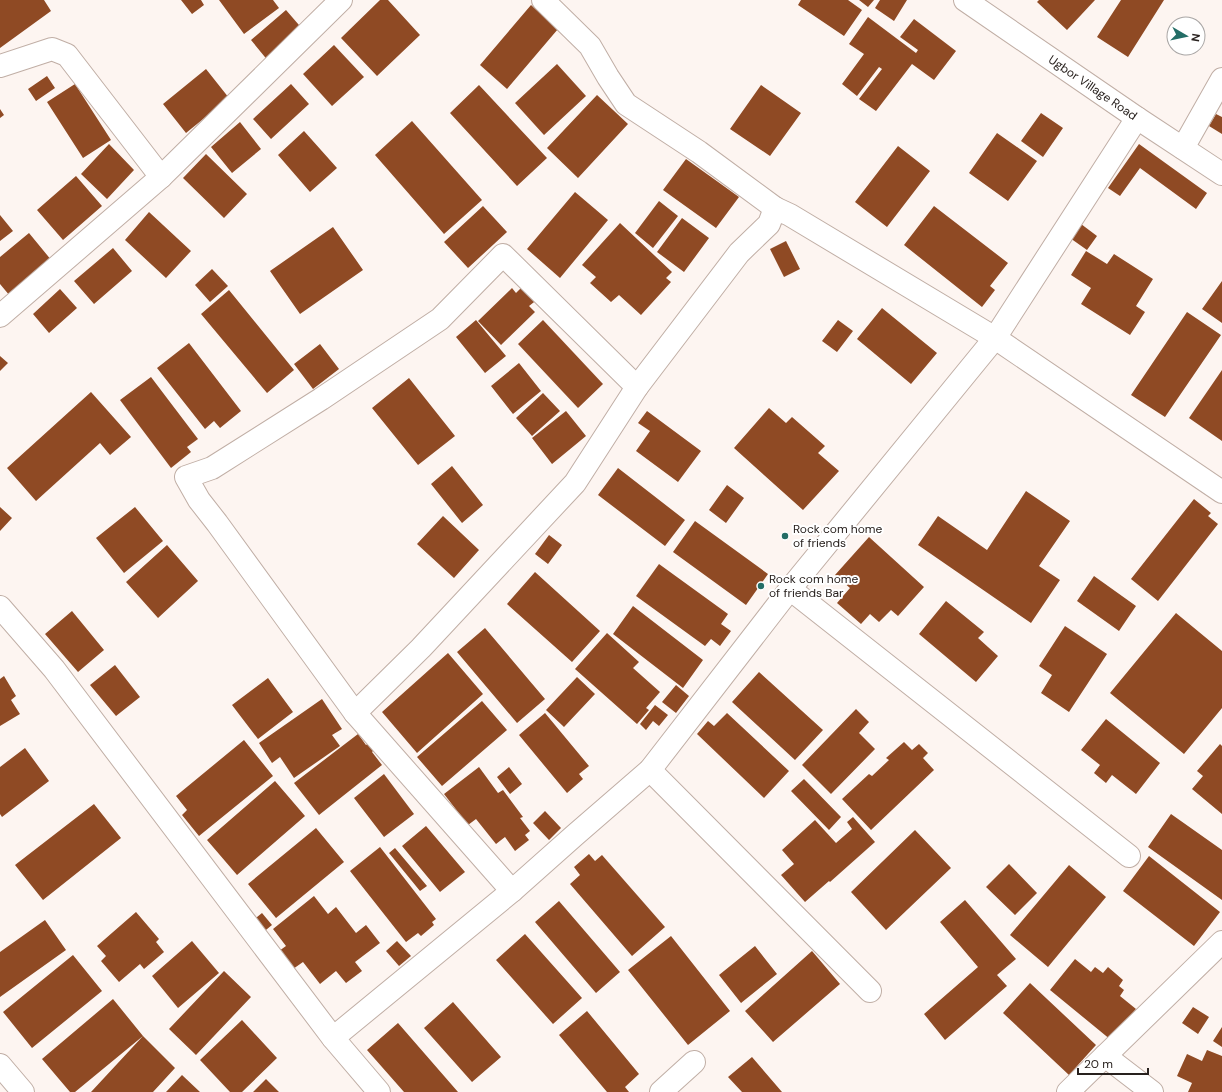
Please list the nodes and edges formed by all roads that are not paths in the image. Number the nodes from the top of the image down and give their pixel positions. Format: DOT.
graph roads {
  1 [pos="341,0"];
  2 [pos="543,0"];
  3 [pos="965,0"];
  4 [pos="0,66"];
  5 [pos="1222,79"];
  6 [pos="1137,118"];
  7 [pos="1183,148"];
  8 [pos="1222,174"];
  9 [pos="161,177"];
  10 [pos="775,208"];
  11 [pos="0,316"];
  12 [pos="995,338"];
  13 [pos="637,387"];
  14 [pos="1222,492"];
  15 [pos="790,589"];
  16 [pos="0,607"];
  17 [pos="355,712"];
  18 [pos="650,770"];
  19 [pos="1128,856"];
  20 [pos="512,891"];
  21 [pos="1222,942"];
  22 [pos="870,991"];
  23 [pos="333,1038"];
  24 [pos="1105,1056"];
  25 [pos="694,1062"];
  26 [pos="0,1065"];
  27 [pos="23,1092"];
  28 [pos="379,1092"];
  29 [pos="661,1092"];
  30 [pos="1068,1092"];
  31 [pos="1152,1092"];
  1 -- 9 [label="street"];
  2 -- 10 [label="street"];
  3 -- 6 [label="street, Ugbor Village Road"];
  4 -- 9 [label="street"];
  5 -- 7 [label="street"];
  6 -- 7 [label="street, Ugbor Village Road"];
  6 -- 12 [label="street"];
  7 -- 8 [label="street, Ugbor Village Road"];
  9 -- 11 [label="street"];
  10 -- 12 [label="street"];
  10 -- 13 [label="street"];
  12 -- 14 [label="street"];
  12 -- 15 [label="street"];
  13 -- 17 [label="street"];
  13 -- 17 [label="street"];
  15 -- 18 [label="street"];
  15 -- 19 [label="street"];
  16 -- 23 [label="street"];
  17 -- 20 [label="street"];
  18 -- 20 [label="street"];
  18 -- 22 [label="street"];
  20 -- 23 [label="street"];
  21 -- 24 [label="street"];
  23 -- 28 [label="street"];
  24 -- 30 [label="street"];
  24 -- 31 [label="street"];
  25 -- 29 [label="street"];
  26 -- 27 [label="street"];
}
